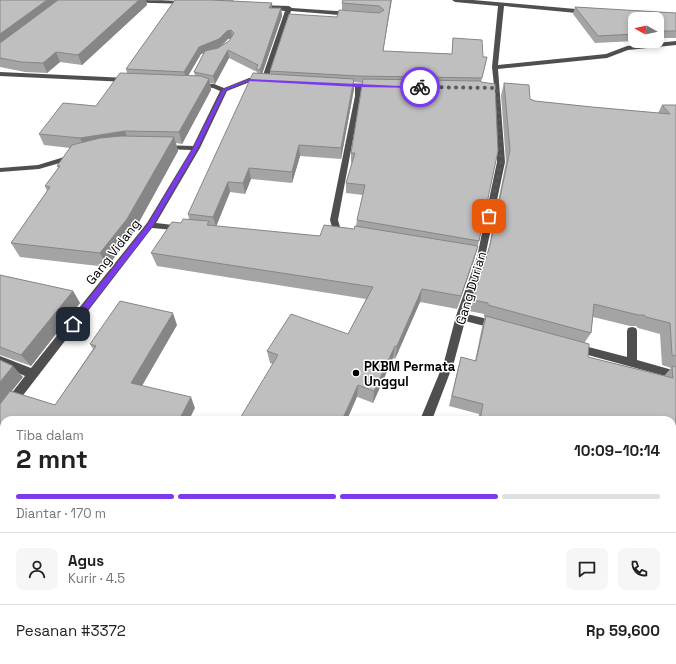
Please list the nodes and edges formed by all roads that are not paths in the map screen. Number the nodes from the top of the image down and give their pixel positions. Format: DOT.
graph roads {
  1 [pos="120,0"];
  2 [pos="455,0"];
  3 [pos="540,0"];
  4 [pos="192,3"];
  5 [pos="501,4"];
  6 [pos="254,6"];
  7 [pos="289,8"];
  8 [pos="536,8"];
  9 [pos="591,12"];
  10 [pos="357,14"];
  11 [pos="676,43"];
  12 [pos="495,67"];
  13 [pos="0,74"];
  14 [pos="193,77"];
  15 [pos="133,80"];
  16 [pos="265,80"];
  17 [pos="273,80"];
  18 [pos="335,84"];
  19 [pos="381,86"];
  20 [pos="488,88"];
  21 [pos="496,88"];
  22 [pos="224,90"];
  23 [pos="358,91"];
  24 [pos="154,147"];
  25 [pos="196,148"];
  26 [pos="85,154"];
  27 [pos="0,170"];
  28 [pos="150,226"];
  29 [pos="194,230"];
  30 [pos="354,235"];
  31 [pos="461,316"];
  32 [pos="506,328"];
  33 [pos="632,331"];
  34 [pos="565,345"];
  35 [pos="0,360"];
  36 [pos="632,363"];
  37 [pos="33,374"];
  38 [pos="676,375"];
  39 [pos="0,416"];
  40 [pos="428,416"];
  1 -- 4 [label="street"];
  2 -- 5 [label="street"];
  3 -- 8 [label="street"];
  5 -- 8 [label="street"];
  5 -- 12 [label="street, Gang Durian"];
  6 -- 7 [label="street"];
  7 -- 10 [label="street"];
  7 -- 16 [label="street"];
  8 -- 9 [label="street"];
  11 -- 12 [label="street"];
  12 -- 21 [label="street, Gang Durian"];
  13 -- 15 [label="street"];
  14 -- 22 [label="street"];
  16 -- 17 [label="street"];
  16 -- 22 [label="street"];
  18 -- 23 [label="street"];
  19 -- 23 [label="street"];
  20 -- 21 [label="street"];
  21 -- 31 [label="street, Gang Durian"];
  22 -- 25 [label="street, Gang Vidang"];
  23 -- 30 [label="street"];
  24 -- 25 [label="street"];
  25 -- 28 [label="street, Gang Vidang"];
  26 -- 27 [label="street"];
  28 -- 29 [label="street"];
  28 -- 37 [label="street, Gang Vidang"];
  31 -- 32 [label="street"];
  31 -- 40 [label="street, Gang Durian"];
  33 -- 36 [label="street"];
  34 -- 36 [label="street"];
  35 -- 37 [label="street"];
  36 -- 38 [label="street"];
  37 -- 39 [label="street, Gang Vidang"];
}
